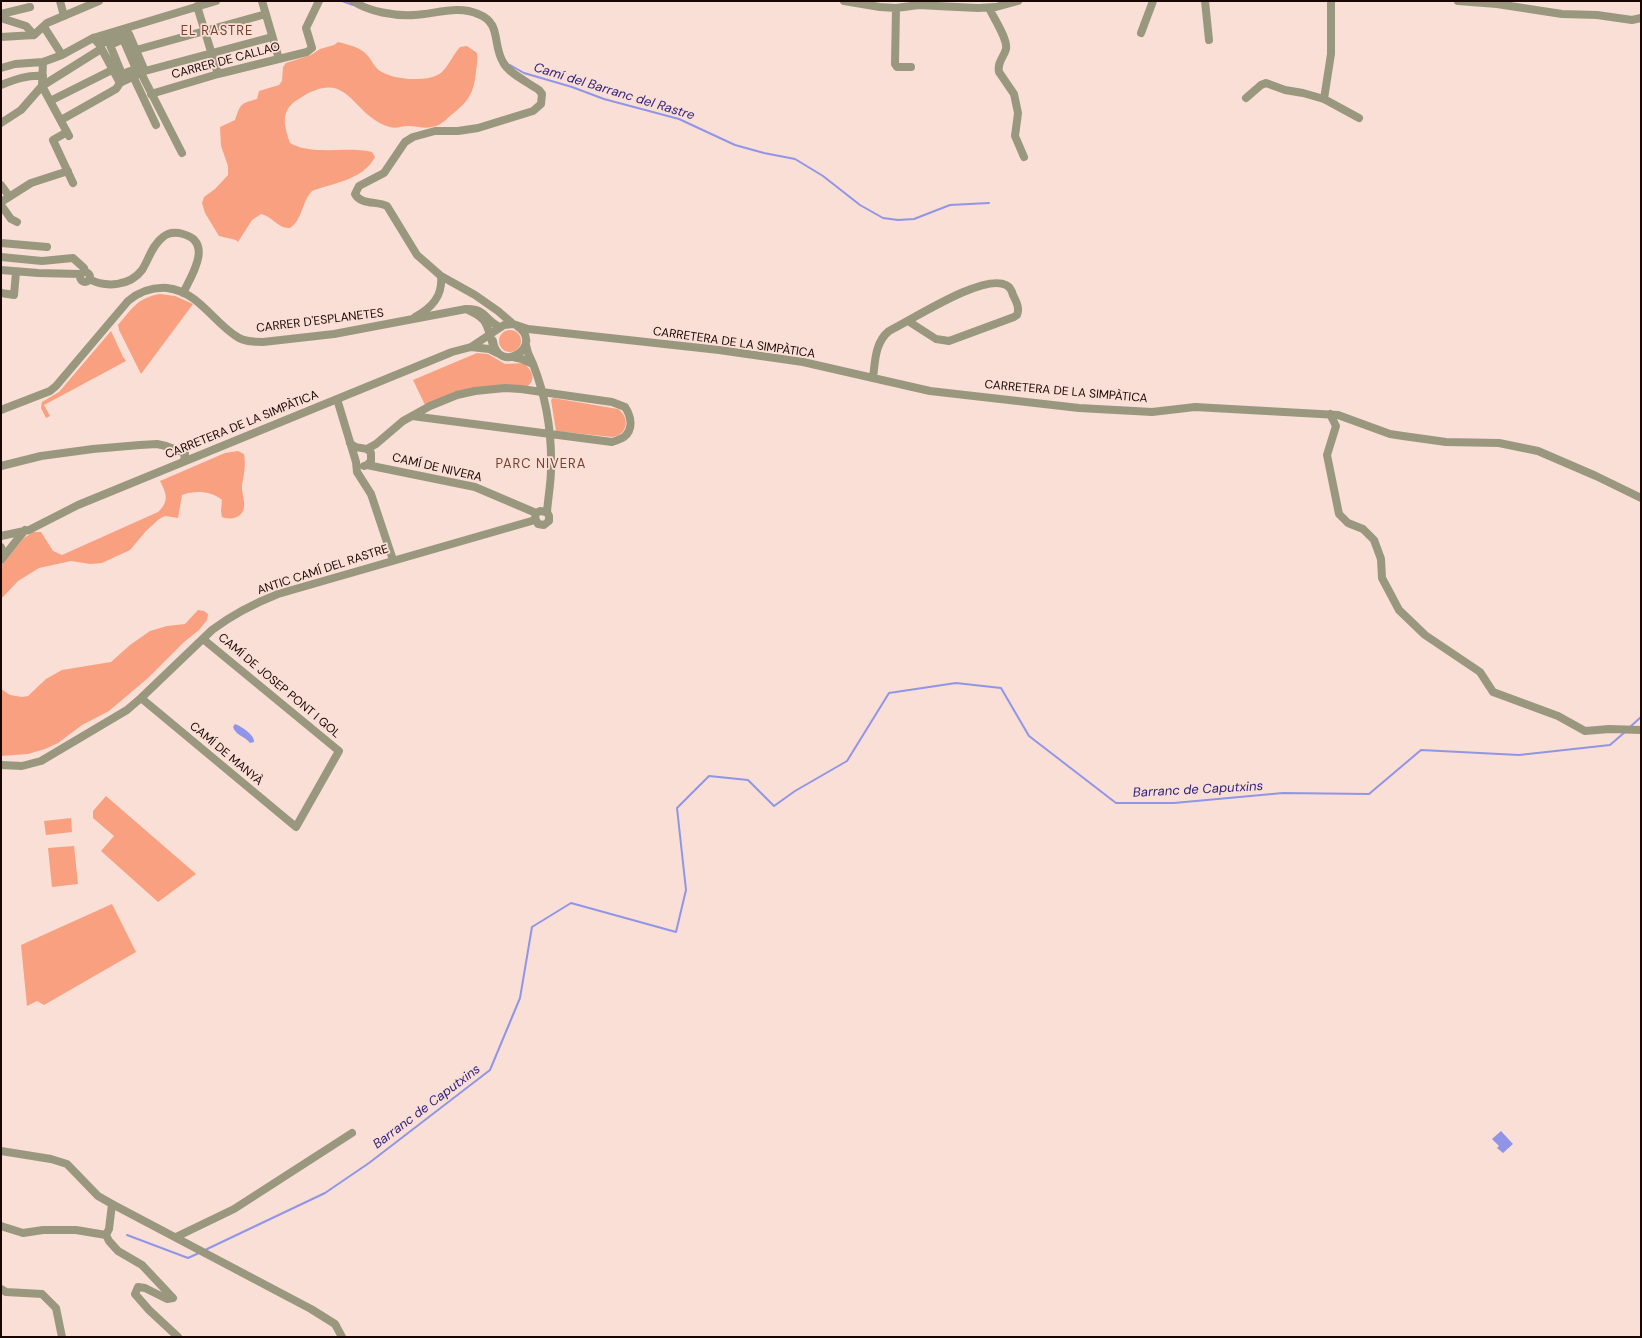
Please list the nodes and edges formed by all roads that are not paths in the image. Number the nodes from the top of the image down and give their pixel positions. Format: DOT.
graph roads {
  1 [pos="60,1"];
  2 [pos="99,1"];
  3 [pos="216,1"];
  4 [pos="262,1"];
  5 [pos="319,1"];
  6 [pos="353,1"];
  7 [pos="844,1"];
  8 [pos="910,1"];
  9 [pos="1018,1"];
  10 [pos="1153,1"];
  11 [pos="1205,1"];
  12 [pos="1331,1"];
  13 [pos="1458,1"];
  14 [pos="954,4"];
  15 [pos="919,5"];
  16 [pos="198,6"];
  17 [pos="30,7"];
  18 [pos="896,8"];
  19 [pos="989,8"];
  20 [pos="1,14"];
  21 [pos="266,14"];
  22 [pos="64,16"];
  23 [pos="1,18"];
  24 [pos="1641,18"];
  25 [pos="44,27"];
  26 [pos="128,31"];
  27 [pos="204,31"];
  28 [pos="1141,33"];
  29 [pos="34,35"];
  30 [pos="1,37"];
  31 [pos="272,37"];
  32 [pos="93,38"];
  33 [pos="1209,40"];
  34 [pos="100,47"];
  35 [pos="136,50"];
  36 [pos="211,53"];
  37 [pos="62,55"];
  38 [pos="279,59"];
  39 [pos="43,62"];
  40 [pos="910,67"];
  41 [pos="1,68"];
  42 [pos="112,70"];
  43 [pos="139,72"];
  44 [pos="218,74"];
  45 [pos="43,76"];
  46 [pos="120,83"];
  47 [pos="1,85"];
  48 [pos="42,86"];
  49 [pos="151,94"];
  50 [pos="1246,98"];
  51 [pos="1324,99"];
  52 [pos="50,101"];
  53 [pos="1359,118"];
  54 [pos="61,120"];
  55 [pos="1,123"];
  56 [pos="156,125"];
  57 [pos="182,153"];
  58 [pos="1024,157"];
  59 [pos="68,170"];
  60 [pos="73,183"];
  61 [pos="1,185"];
  62 [pos="9,196"];
  63 [pos="1,203"];
  64 [pos="4,214"];
  65 [pos="17,222"];
  66 [pos="1,243"];
  67 [pos="47,247"];
  68 [pos="1,257"];
  69 [pos="1,270"];
  70 [pos="16,272"];
  71 [pos="85,275"];
  72 [pos="441,276"];
  73 [pos="1,293"];
  74 [pos="183,293"];
  75 [pos="466,309"];
  76 [pos="498,311"];
  77 [pos="407,321"];
  78 [pos="908,321"];
  79 [pos="515,325"];
  80 [pos="500,327"];
  81 [pos="550,332"];
  82 [pos="490,335"];
  83 [pos="526,343"];
  84 [pos="493,345"];
  85 [pos="471,347"];
  86 [pos="499,354"];
  87 [pos="512,357"];
  88 [pos="533,364"];
  89 [pos="873,378"];
  90 [pos="543,392"];
  91 [pos="337,399"];
  92 [pos="1,410"];
  93 [pos="1330,414"];
  94 [pos="412,416"];
  95 [pos="549,434"];
  96 [pos="365,458"];
  97 [pos="184,461"];
  98 [pos="1,466"];
  99 [pos="1641,498"];
  100 [pos="547,512"];
  101 [pos="536,517"];
  102 [pos="25,530"];
  103 [pos="1,536"];
  104 [pos="1,546"];
  105 [pos="3,558"];
  106 [pos="393,560"];
  107 [pos="204,639"];
  108 [pos="141,698"];
  109 [pos="1641,730"];
  110 [pos="1,765"];
  111 [pos="11,766"];
  112 [pos="1,773"];
  113 [pos="296,827"];
  114 [pos="352,1133"];
  115 [pos="1,1151"];
  116 [pos="112,1204"];
  117 [pos="1,1226"];
  118 [pos="106,1235"];
  119 [pos="176,1237"];
  120 [pos="1,1290"];
  121 [pos="62,1337"];
  122 [pos="178,1337"];
  123 [pos="342,1337"];
  1 -- 22 [label="street"];
  2 -- 22 [label="street"];
  3 -- 16 [label="street"];
  4 -- 21 [label="street"];
  5 -- 38 [label="street, CARRER DE CALLAO"];
  6 -- 72 [label="street"];
  7 -- 18 [label="street"];
  8 -- 15 [label="street"];
  9 -- 19 [label="street"];
  10 -- 28 [label="street"];
  11 -- 33 [label="street"];
  12 -- 51 [label="street"];
  13 -- 24 [label="street"];
  14 -- 15 [label="street"];
  14 -- 19 [label="street"];
  15 -- 18 [label="street"];
  16 -- 26 [label="street"];
  16 -- 27 [label="street"];
  17 -- 20 [label="street"];
  18 -- 40 [label="street"];
  19 -- 58 [label="street"];
  21 -- 27 [label="street"];
  21 -- 31 [label="street"];
  22 -- 25 [label="street"];
  23 -- 29 [label="street"];
  25 -- 29 [label="street"];
  25 -- 37 [label="street"];
  26 -- 32 [label="street"];
  26 -- 34 [label="street"];
  26 -- 35 [label="street"];
  27 -- 35 [label="street"];
  27 -- 36 [label="street"];
  29 -- 30 [label="street"];
  31 -- 36 [label="street"];
  31 -- 38 [label="street"];
  32 -- 34 [label="street"];
  32 -- 37 [label="street"];
  34 -- 42 [label="street"];
  34 -- 48 [label="street"];
  35 -- 43 [label="street"];
  36 -- 43 [label="street"];
  36 -- 44 [label="street"];
  37 -- 39 [label="street"];
  38 -- 44 [label="street, CARRER DE CALLAO"];
  39 -- 41 [label="street"];
  39 -- 45 [label="street"];
  42 -- 46 [label="street"];
  42 -- 52 [label="street"];
  43 -- 46 [label="street"];
  43 -- 49 [label="street"];
  43 -- 56 [label="street"];
  44 -- 49 [label="street, CARRER DE CALLAO"];
  45 -- 47 [label="street"];
  45 -- 48 [label="street"];
  46 -- 54 [label="street"];
  48 -- 52 [label="street"];
  48 -- 55 [label="street"];
  49 -- 57 [label="street"];
  50 -- 51 [label="street"];
  51 -- 53 [label="street"];
  52 -- 54 [label="street"];
  54 -- 59 [label="street"];
  59 -- 60 [label="street"];
  59 -- 62 [label="street"];
  61 -- 62 [label="street"];
  62 -- 63 [label="street"];
  63 -- 64 [label="street"];
  64 -- 65 [label="street"];
  66 -- 67 [label="street"];
  68 -- 71 [label="street"];
  69 -- 70 [label="street"];
  70 -- 71 [label="street"];
  70 -- 73 [label="street"];
  71 -- 74 [label="street"];
  72 -- 76 [label="street"];
  72 -- 77 [label="street"];
  74 -- 77 [label="street, CARRER D'ESPLANETES"];
  74 -- 92 [label="street, CARRER D'ESPLANETES"];
  75 -- 77 [label="street, CARRER D'ESPLANETES"];
  75 -- 80 [label="street, CARRER D'ESPLANETES"];
  75 -- 82 [label="street"];
  76 -- 79 [label="street"];
  76 -- 80 [label="street"];
  78 -- 78 [label="street"];
  78 -- 89 [label="street"];
  79 -- 80 [label="street"];
  79 -- 81 [label="street, CARRETERA DE LA SIMPÀTICA"];
  79 -- 83 [label="street"];
  80 -- 82 [label="street, CARRETERA DE LA SIMPÀTICA"];
  80 -- 84 [label="street"];
  81 -- 83 [label="street, CARRETERA DE LA SIMPÀTICA"];
  81 -- 89 [label="street, CARRETERA DE LA SIMPÀTICA"];
  82 -- 84 [label="street"];
  82 -- 85 [label="street, CARRETERA DE LA SIMPÀTICA"];
  83 -- 87 [label="street"];
  83 -- 88 [label="street"];
  84 -- 86 [label="street"];
  85 -- 86 [label="street, CARRETERA DE LA SIMPÀTICA"];
  85 -- 91 [label="street, CARRETERA DE LA SIMPÀTICA"];
  86 -- 87 [label="street"];
  87 -- 88 [label="street"];
  88 -- 90 [label="street"];
  89 -- 93 [label="street, CARRETERA DE LA SIMPÀTICA"];
  90 -- 94 [label="street"];
  90 -- 95 [label="street"];
  90 -- 95 [label="street"];
  91 -- 96 [label="street"];
  91 -- 97 [label="street, CARRETERA DE LA SIMPÀTICA"];
  93 -- 99 [label="street, CARRETERA DE LA SIMPÀTICA"];
  93 -- 109 [label="street"];
  94 -- 95 [label="street"];
  94 -- 96 [label="street"];
  95 -- 100 [label="street"];
  96 -- 101 [label="street, CAMÍ DE NIVERA"];
  96 -- 106 [label="street"];
  97 -- 98 [label="street"];
  97 -- 102 [label="street, CARRETERA DE LA SIMPÀTICA"];
  100 -- 101 [label="street"];
  100 -- 101 [label="street"];
  101 -- 106 [label="street, ANTIC CAMÍ DEL RASTRE"];
  102 -- 103 [label="street, CARRETERA DE LA SIMPÀTICA"];
  102 -- 105 [label="street"];
  104 -- 105 [label="street"];
  106 -- 107 [label="street, ANTIC CAMÍ DEL RASTRE"];
  107 -- 108 [label="street, ANTIC CAMÍ DEL RASTRE"];
  107 -- 113 [label="street, CAMÍ DE JOSEP PONT I GOL"];
  108 -- 111 [label="street, ANTIC CAMÍ DEL RASTRE"];
  108 -- 113 [label="street, CAMÍ DE MANYÀ"];
  110 -- 111 [label="street, ANTIC CAMÍ DEL RASTRE"];
  111 -- 112 [label="street"];
  114 -- 119 [label="street"];
  115 -- 116 [label="street"];
  116 -- 118 [label="street"];
  116 -- 119 [label="street"];
  117 -- 118 [label="street"];
  118 -- 122 [label="street"];
  119 -- 123 [label="street"];
  120 -- 121 [label="street"];
}
